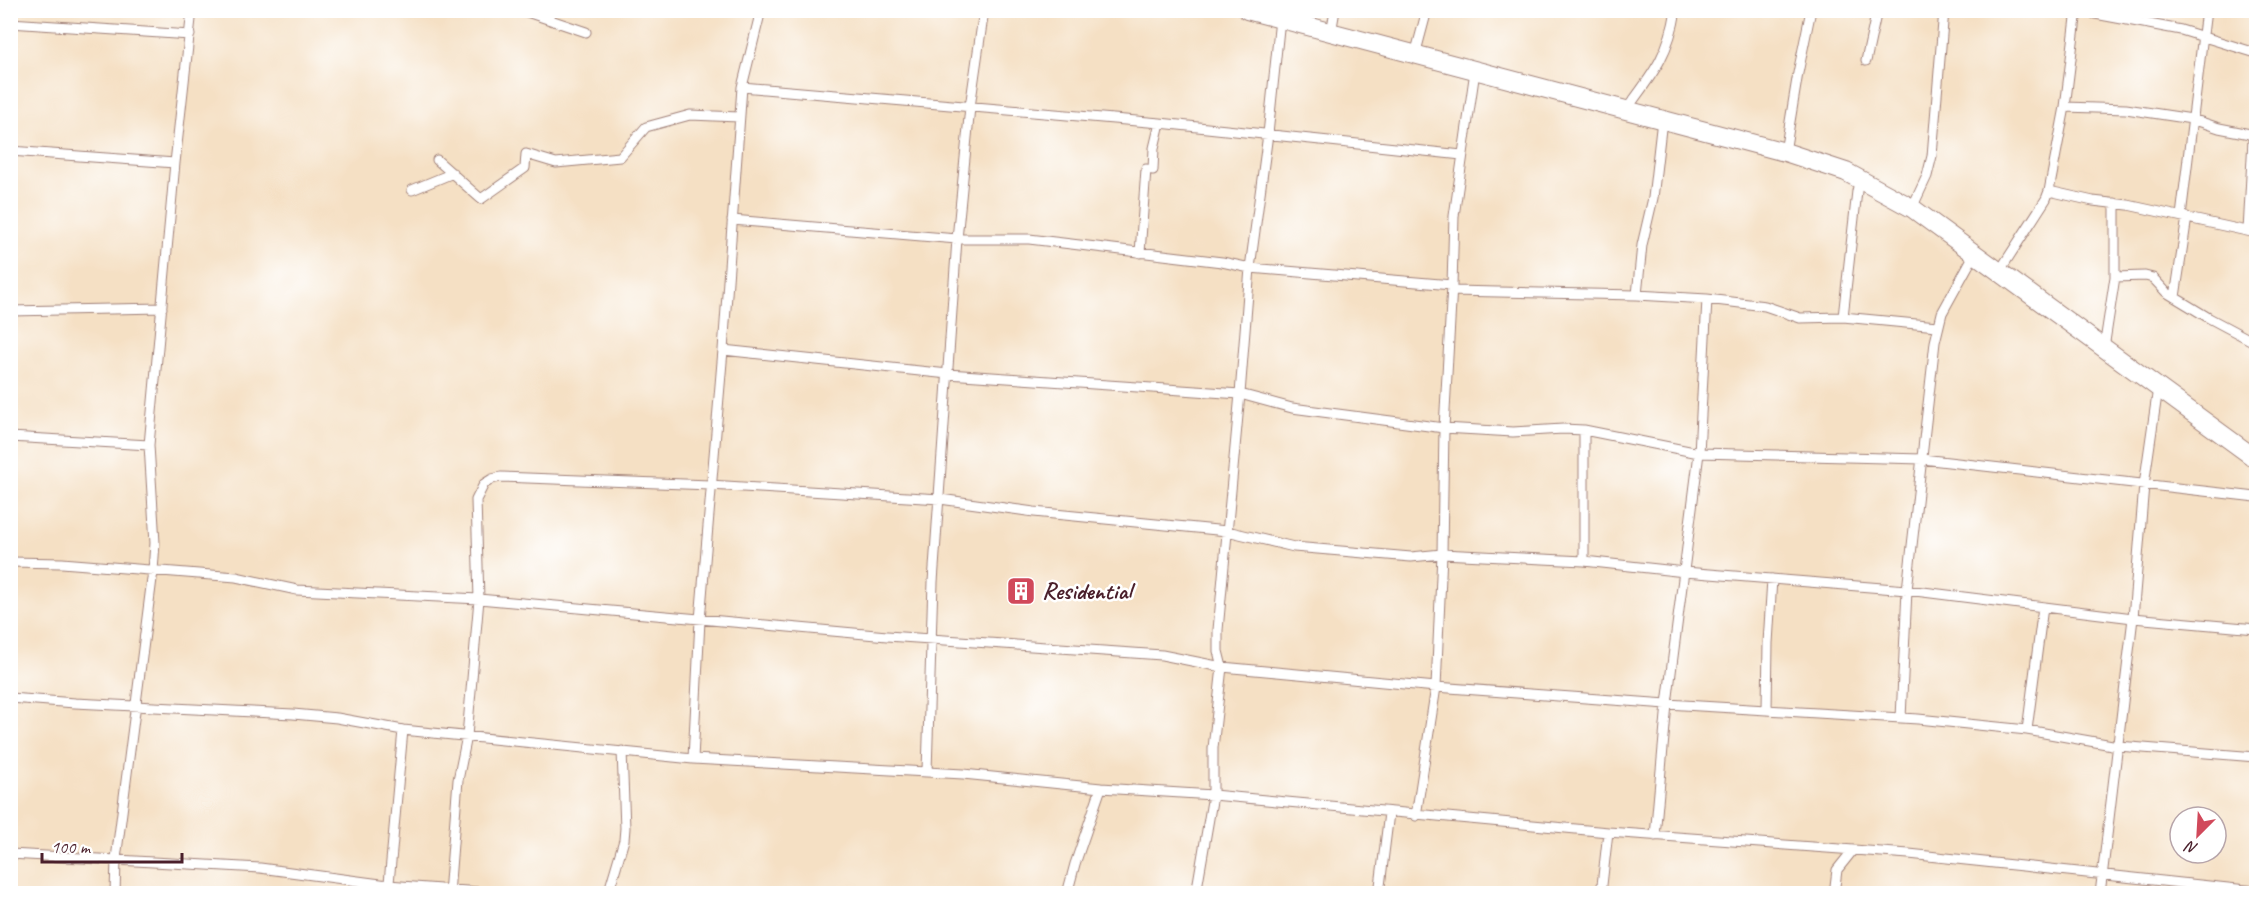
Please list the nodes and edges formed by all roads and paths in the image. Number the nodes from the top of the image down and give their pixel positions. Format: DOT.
graph roads {
  1 [pos="192,10"];
  2 [pos="521,10"];
  3 [pos="761,10"];
  4 [pos="984,10"];
  5 [pos="1247,10"];
  6 [pos="1335,10"];
  7 [pos="1427,10"];
  8 [pos="1676,10"];
  9 [pos="1811,10"];
  10 [pos="1877,10"];
  11 [pos="1944,10"];
  12 [pos="2206,10"];
  13 [pos="2076,11"];
  14 [pos="1280,19"];
  15 [pos="10,23"];
  16 [pos="586,32"];
  17 [pos="1331,33"];
  18 [pos="190,35"];
  19 [pos="2202,35"];
  20 [pos="2256,53"];
  21 [pos="1415,55"];
  22 [pos="1866,61"];
  23 [pos="1474,71"];
  24 [pos="742,87"];
  25 [pos="970,107"];
  26 [pos="2065,107"];
  27 [pos="1626,110"];
  28 [pos="740,117"];
  29 [pos="2192,119"];
  30 [pos="1662,120"];
  31 [pos="1160,123"];
  32 [pos="1268,134"];
  33 [pos="10,151"];
  34 [pos="1785,152"];
  35 [pos="1462,155"];
  36 [pos="437,160"];
  37 [pos="175,163"];
  38 [pos="453,173"];
  39 [pos="1860,178"];
  40 [pos="412,190"];
  41 [pos="2049,191"];
  42 [pos="2115,203"];
  43 [pos="1912,208"];
  44 [pos="2184,217"];
  45 [pos="732,219"];
  46 [pos="2252,232"];
  47 [pos="957,239"];
  48 [pos="1140,253"];
  49 [pos="1974,255"];
  50 [pos="1250,268"];
  51 [pos="1999,272"];
  52 [pos="2115,277"];
  53 [pos="1452,288"];
  54 [pos="1637,295"];
  55 [pos="2175,297"];
  56 [pos="1707,299"];
  57 [pos="162,308"];
  58 [pos="10,311"];
  59 [pos="1843,316"];
  60 [pos="1937,326"];
  61 [pos="2256,343"];
  62 [pos="2104,348"];
  63 [pos="723,350"];
  64 [pos="948,374"];
  65 [pos="2158,388"];
  66 [pos="1240,394"];
  67 [pos="1444,428"];
  68 [pos="1584,430"];
  69 [pos="10,437"];
  70 [pos="149,445"];
  71 [pos="1699,453"];
  72 [pos="1922,459"];
  73 [pos="2256,459"];
  74 [pos="710,485"];
  75 [pos="2144,485"];
  76 [pos="2256,497"];
  77 [pos="940,498"];
  78 [pos="1227,531"];
  79 [pos="1442,554"];
  80 [pos="1584,561"];
  81 [pos="10,562"];
  82 [pos="153,571"];
  83 [pos="1685,572"];
  84 [pos="1772,579"];
  85 [pos="1907,590"];
  86 [pos="479,599"];
  87 [pos="2043,607"];
  88 [pos="2133,618"];
  89 [pos="700,620"];
  90 [pos="2256,629"];
  91 [pos="932,639"];
  92 [pos="1222,667"];
  93 [pos="1436,687"];
  94 [pos="10,698"];
  95 [pos="1667,704"];
  96 [pos="137,706"];
  97 [pos="1767,709"];
  98 [pos="1901,718"];
  99 [pos="403,730"];
  100 [pos="2027,730"];
  101 [pos="467,736"];
  102 [pos="2118,746"];
  103 [pos="622,752"];
  104 [pos="633,753"];
  105 [pos="2256,757"];
  106 [pos="693,759"];
  107 [pos="623,766"];
  108 [pos="927,771"];
  109 [pos="1101,788"];
  110 [pos="1213,795"];
  111 [pos="1389,813"];
  112 [pos="1416,816"];
  113 [pos="1608,832"];
  114 [pos="1655,836"];
  115 [pos="1853,850"];
  116 [pos="10,854"];
  117 [pos="116,859"];
  118 [pos="2103,876"];
  119 [pos="388,889"];
  120 [pos="449,891"];
  121 [pos="2256,891"];
  122 [pos="115,894"];
  123 [pos="506,894"];
  124 [pos="608,894"];
  125 [pos="1067,894"];
  126 [pos="1196,894"];
  127 [pos="1379,894"];
  128 [pos="1601,894"];
  129 [pos="1834,894"];
  130 [pos="2100,894"];
  1 -- 18 [label="street"];
  2 -- 16 [label="street"];
  3 -- 24 [label="street"];
  4 -- 25 [label="street"];
  5 -- 14 [label="highway"];
  6 -- 17 [label="street"];
  7 -- 21 [label="street"];
  8 -- 27 [label="street"];
  9 -- 34 [label="street"];
  10 -- 22 [label="street"];
  11 -- 43 [label="street"];
  12 -- 19 [label="street"];
  13 -- 19 [label="street"];
  13 -- 26 [label="street"];
  14 -- 17 [label="highway"];
  14 -- 32 [label="street"];
  15 -- 18 [label="street"];
  17 -- 21 [label="highway"];
  18 -- 37 [label="street"];
  19 -- 20 [label="street"];
  19 -- 29 [label="street"];
  21 -- 23 [label="highway"];
  23 -- 27 [label="highway"];
  23 -- 35 [label="street"];
  24 -- 25 [label="street"];
  24 -- 28 [label="street"];
  25 -- 31 [label="street"];
  25 -- 47 [label="street"];
  26 -- 29 [label="street"];
  26 -- 41 [label="street"];
  27 -- 30 [label="highway"];
  28 -- 38 [label="street"];
  28 -- 45 [label="street"];
  29 -- 44 [label="street"];
  29 -- 46 [label="street"];
  30 -- 34 [label="highway"];
  30 -- 54 [label="street"];
  31 -- 32 [label="street"];
  31 -- 48 [label="street"];
  32 -- 35 [label="street"];
  32 -- 50 [label="street"];
  33 -- 37 [label="street"];
  34 -- 39 [label="highway"];
  35 -- 53 [label="street"];
  36 -- 38 [label="street"];
  37 -- 57 [label="street"];
  38 -- 40 [label="street"];
  39 -- 43 [label="highway"];
  39 -- 59 [label="street"];
  41 -- 42 [label="street"];
  41 -- 51 [label="street"];
  42 -- 44 [label="street"];
  42 -- 52 [label="street"];
  43 -- 49 [label="highway"];
  44 -- 46 [label="street"];
  44 -- 55 [label="street"];
  45 -- 47 [label="street"];
  45 -- 63 [label="street"];
  47 -- 48 [label="street"];
  47 -- 64 [label="street"];
  48 -- 50 [label="street"];
  49 -- 51 [label="highway"];
  49 -- 60 [label="street"];
  50 -- 53 [label="street"];
  50 -- 66 [label="street"];
  51 -- 62 [label="highway"];
  52 -- 55 [label="street"];
  52 -- 62 [label="street"];
  53 -- 54 [label="street"];
  53 -- 67 [label="street"];
  54 -- 56 [label="street"];
  55 -- 61 [label="street"];
  56 -- 59 [label="street"];
  56 -- 71 [label="street"];
  57 -- 58 [label="street"];
  57 -- 70 [label="street"];
  59 -- 60 [label="street"];
  60 -- 72 [label="street"];
  62 -- 65 [label="highway"];
  63 -- 64 [label="street"];
  63 -- 74 [label="street"];
  64 -- 66 [label="street"];
  64 -- 77 [label="street"];
  65 -- 73 [label="highway"];
  65 -- 75 [label="street"];
  66 -- 67 [label="street"];
  66 -- 78 [label="street"];
  67 -- 68 [label="street"];
  67 -- 79 [label="street"];
  68 -- 71 [label="street"];
  68 -- 80 [label="street"];
  69 -- 70 [label="street"];
  70 -- 82 [label="street"];
  71 -- 72 [label="street"];
  71 -- 83 [label="street"];
  72 -- 75 [label="street"];
  72 -- 85 [label="street"];
  74 -- 77 [label="street"];
  74 -- 86 [label="street"];
  74 -- 89 [label="street"];
  75 -- 76 [label="street"];
  75 -- 88 [label="street"];
  77 -- 78 [label="street"];
  77 -- 91 [label="street"];
  78 -- 79 [label="street"];
  78 -- 92 [label="street"];
  79 -- 80 [label="street"];
  79 -- 93 [label="street"];
  80 -- 83 [label="street"];
  81 -- 82 [label="street"];
  82 -- 86 [label="street"];
  82 -- 96 [label="street"];
  83 -- 84 [label="street"];
  83 -- 95 [label="street"];
  84 -- 85 [label="street"];
  84 -- 97 [label="street"];
  85 -- 87 [label="street"];
  85 -- 98 [label="street"];
  86 -- 89 [label="street"];
  86 -- 101 [label="street"];
  87 -- 88 [label="street"];
  87 -- 100 [label="street"];
  88 -- 90 [label="street"];
  88 -- 102 [label="street"];
  89 -- 91 [label="street"];
  89 -- 106 [label="street"];
  91 -- 92 [label="street"];
  91 -- 108 [label="street"];
  92 -- 93 [label="street"];
  92 -- 110 [label="street"];
  93 -- 95 [label="street"];
  93 -- 112 [label="street"];
  94 -- 96 [label="street"];
  95 -- 97 [label="street"];
  95 -- 114 [label="street"];
  96 -- 99 [label="street"];
  96 -- 117 [label="street"];
  97 -- 98 [label="street"];
  98 -- 100 [label="street"];
  99 -- 101 [label="street"];
  99 -- 119 [label="street"];
  100 -- 102 [label="street"];
  101 -- 103 [label="street"];
  101 -- 120 [label="street"];
  102 -- 105 [label="street"];
  102 -- 118 [label="street"];
  103 -- 104 [label="street"];
  103 -- 107 [label="street"];
  104 -- 106 [label="street"];
  104 -- 107 [label="street"];
  106 -- 108 [label="street"];
  107 -- 124 [label="street"];
  108 -- 109 [label="street"];
  109 -- 110 [label="street"];
  109 -- 125 [label="street"];
  110 -- 111 [label="street"];
  110 -- 126 [label="street"];
  111 -- 112 [label="street"];
  111 -- 127 [label="street"];
  112 -- 113 [label="street"];
  113 -- 114 [label="street"];
  113 -- 128 [label="street"];
  114 -- 115 [label="street"];
  115 -- 118 [label="street"];
  115 -- 129 [label="street"];
  116 -- 117 [label="street"];
  117 -- 119 [label="street"];
  117 -- 122 [label="street"];
  118 -- 121 [label="street"];
  118 -- 130 [label="street"];
  119 -- 120 [label="street"];
  120 -- 123 [label="street"];
}
